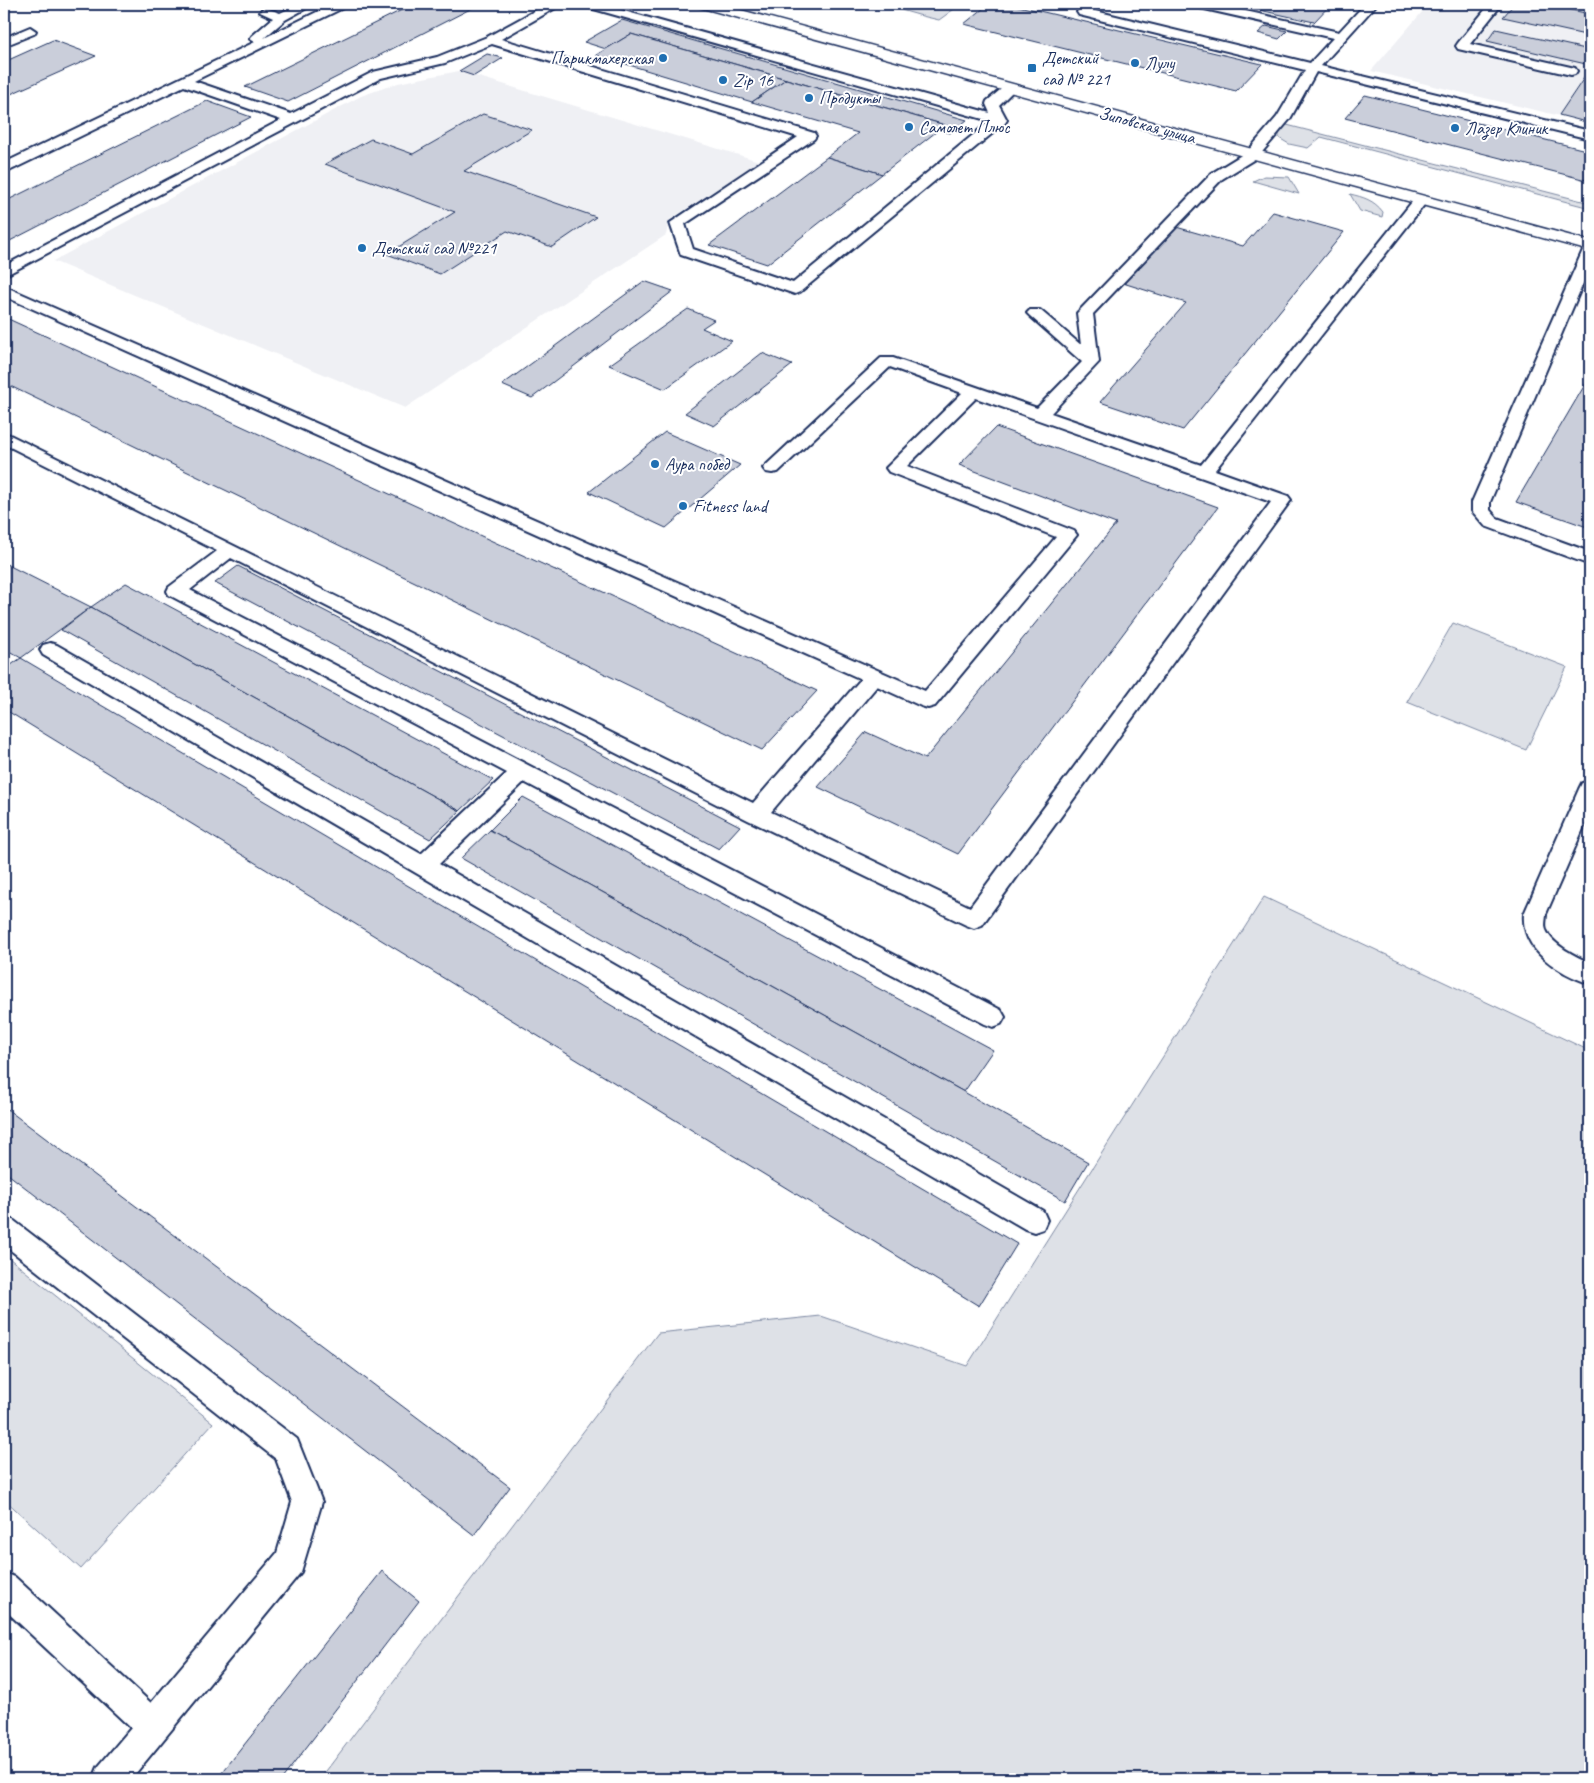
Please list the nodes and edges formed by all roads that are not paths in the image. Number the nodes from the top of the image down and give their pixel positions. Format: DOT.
graph roads {
  1 [pos="308,4"];
  2 [pos="339,4"];
  3 [pos="554,4"];
  4 [pos="587,4"];
  5 [pos="704,4"];
  6 [pos="1093,4"];
  7 [pos="1200,4"];
  8 [pos="1371,4"];
  9 [pos="1496,4"];
  10 [pos="266,12"];
  11 [pos="281,17"];
  12 [pos="30,31"];
  13 [pos="1341,36"];
  14 [pos="491,40"];
  15 [pos="4,42"];
  16 [pos="237,56"];
  17 [pos="1312,68"];
  18 [pos="1571,71"];
  19 [pos="184,82"];
  20 [pos="1010,88"];
  21 [pos="292,119"];
  22 [pos="1000,120"];
  23 [pos="1590,135"];
  24 [pos="1254,154"];
  25 [pos="4,168"];
  26 [pos="1420,200"];
  27 [pos="1590,246"];
  28 [pos="1590,250"];
  29 [pos="4,272"];
  30 [pos="4,290"];
  31 [pos="1035,313"];
  32 [pos="1091,362"];
  33 [pos="973,391"];
  34 [pos="1040,415"];
  35 [pos="4,437"];
  36 [pos="772,468"];
  37 [pos="1204,473"];
  38 [pos="230,550"];
  39 [pos="1590,559"];
  40 [pos="50,650"];
  41 [pos="874,677"];
  42 [pos="523,771"];
  43 [pos="1590,789"];
  44 [pos="756,814"];
  45 [pos="423,866"];
  46 [pos="1590,974"];
  47 [pos="993,1016"];
  48 [pos="1034,1220"];
  49 [pos="4,1228"];
  50 [pos="4,1588"];
  51 [pos="153,1727"];
  52 [pos="110,1779"];
  1 -- 11 [label="lane"];
  2 -- 16 [label="lane"];
  3 -- 14 [label="lane"];
  4 -- 22 [label="lane"];
  5 -- 20 [label="street, Зиповская улица"];
  6 -- 17 [label="lane"];
  7 -- 13 [label="lane"];
  8 -- 13 [label="lane"];
  9 -- 18 [label="lane"];
  10 -- 11 [label="lane"];
  11 -- 16 [label="lane"];
  12 -- 15 [label="lane"];
  13 -- 17 [label="lane"];
  14 -- 21 [label="lane"];
  14 -- 22 [label="lane"];
  16 -- 19 [label="lane"];
  17 -- 23 [label="lane"];
  17 -- 24 [label="lane"];
  19 -- 21 [label="lane"];
  19 -- 25 [label="lane"];
  20 -- 22 [label="lane"];
  20 -- 24 [label="street, Зиповская улица"];
  21 -- 29 [label="lane"];
  24 -- 26 [label="street, Зиповская улица"];
  24 -- 32 [label="lane"];
  26 -- 27 [label="street, Зиповская улица"];
  26 -- 37 [label="lane"];
  28 -- 39 [label="lane"];
  30 -- 41 [label="lane"];
  31 -- 32 [label="lane"];
  32 -- 34 [label="lane"];
  33 -- 34 [label="lane"];
  33 -- 36 [label="lane"];
  33 -- 41 [label="lane"];
  34 -- 37 [label="lane"];
  35 -- 38 [label="lane"];
  37 -- 44 [label="lane"];
  38 -- 42 [label="lane"];
  38 -- 44 [label="lane"];
  40 -- 45 [label="lane"];
  41 -- 44 [label="lane"];
  42 -- 45 [label="lane"];
  42 -- 47 [label="lane"];
  43 -- 46 [label="lane"];
  45 -- 48 [label="lane"];
  49 -- 51 [label="lane"];
  50 -- 51 [label="lane"];
  51 -- 52 [label="lane"];
}
